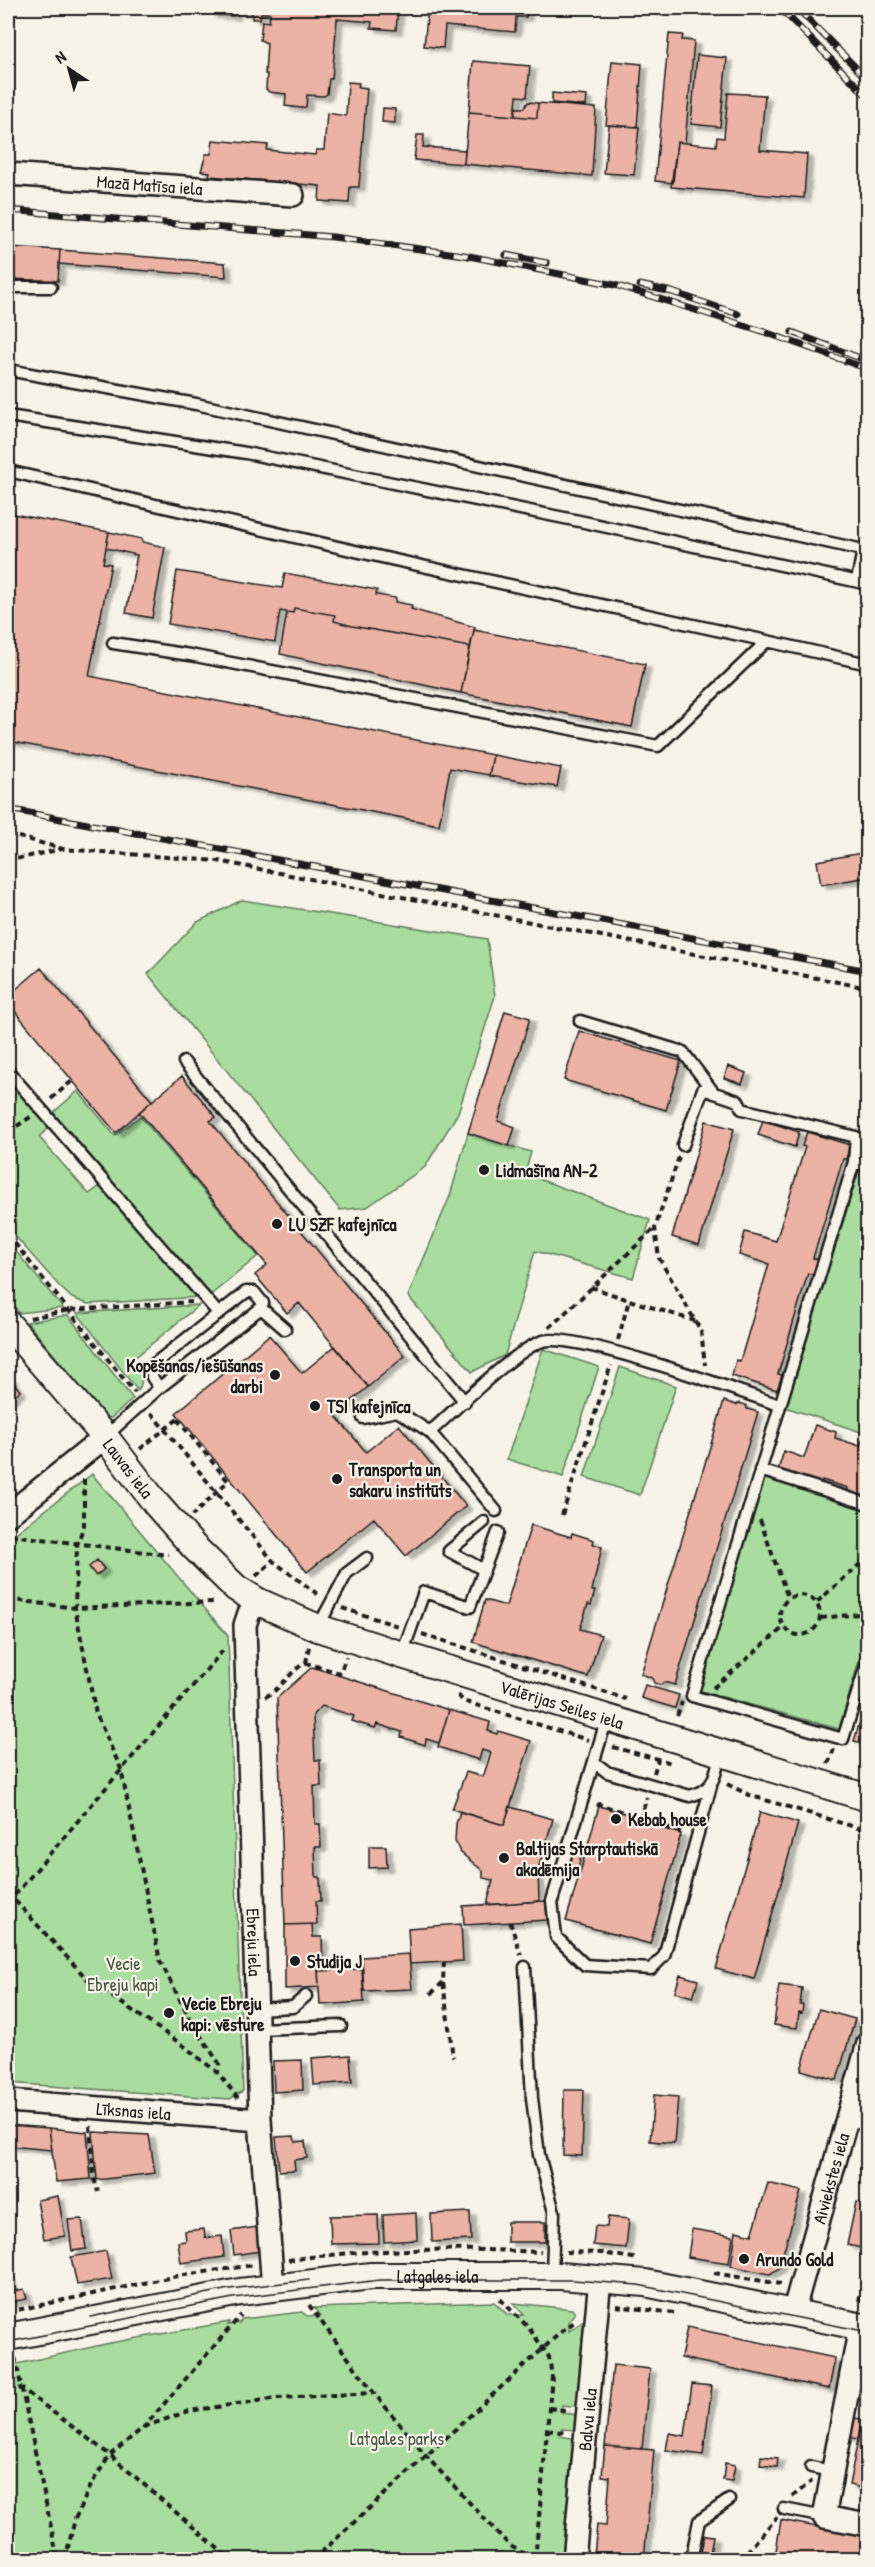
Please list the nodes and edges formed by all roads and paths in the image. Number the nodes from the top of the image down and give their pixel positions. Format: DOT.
graph roads {
  1 [pos="8,174"];
  2 [pos="293,195"];
  3 [pos="8,287"];
  4 [pos="51,287"];
  5 [pos="8,370"];
  6 [pos="8,416"];
  7 [pos="8,471"];
  8 [pos="862,582"];
  9 [pos="767,641"];
  10 [pos="113,643"];
  11 [pos="867,664"];
  12 [pos="8,834"];
  13 [pos="63,849"];
  14 [pos="8,863"];
  15 [pos="867,988"];
  16 [pos="580,1021"];
  17 [pos="184,1062"];
  18 [pos="8,1071"];
  19 [pos="715,1093"];
  20 [pos="683,1145"];
  21 [pos="854,1162"];
  22 [pos="867,1166"];
  23 [pos="655,1228"];
  24 [pos="8,1234"];
  25 [pos="591,1287"];
  26 [pos="629,1300"];
  27 [pos="208,1301"];
  28 [pos="261,1308"];
  29 [pos="70,1311"];
  30 [pos="218,1313"];
  31 [pos="694,1321"];
  32 [pos="13,1322"];
  33 [pos="285,1329"];
  34 [pos="532,1345"];
  35 [pos="615,1353"];
  36 [pos="707,1381"];
  37 [pos="159,1388"];
  38 [pos="465,1402"];
  39 [pos="143,1403"];
  40 [pos="780,1405"];
  41 [pos="363,1418"];
  42 [pos="164,1430"];
  43 [pos="430,1432"];
  44 [pos="105,1437"];
  45 [pos="80,1470"];
  46 [pos="760,1470"];
  47 [pos="217,1492"];
  48 [pos="752,1497"];
  49 [pos="867,1504"];
  50 [pos="496,1511"];
  51 [pos="8,1515"];
  52 [pos="562,1515"];
  53 [pos="484,1522"];
  54 [pos="178,1529"];
  55 [pos="498,1532"];
  56 [pos="8,1535"];
  57 [pos="78,1545"];
  58 [pos="168,1555"];
  59 [pos="867,1557"];
  60 [pos="368,1558"];
  61 [pos="484,1570"];
  62 [pos="788,1598"];
  63 [pos="9,1602"];
  64 [pos="213,1602"];
  65 [pos="259,1602"];
  66 [pos="817,1602"];
  67 [pos="331,1603"];
  68 [pos="75,1608"];
  69 [pos="867,1613"];
  70 [pos="821,1618"];
  71 [pos="784,1627"];
  72 [pos="410,1631"];
  73 [pos="314,1636"];
  74 [pos="402,1655"];
  75 [pos="219,1656"];
  76 [pos="346,1656"];
  77 [pos="867,1659"];
  78 [pos="306,1663"];
  79 [pos="455,1691"];
  80 [pos="692,1696"];
  81 [pos="628,1700"];
  82 [pos="248,1701"];
  83 [pos="670,1713"];
  84 [pos="677,1716"];
  85 [pos="607,1717"];
  86 [pos="688,1719"];
  87 [pos="600,1743"];
  88 [pos="817,1761"];
  89 [pos="594,1762"];
  90 [pos="680,1765"];
  91 [pos="838,1768"];
  92 [pos="121,1769"];
  93 [pos="715,1772"];
  94 [pos="867,1798"];
  95 [pos="598,1807"];
  96 [pos="643,1809"];
  97 [pos="640,1821"];
  98 [pos="867,1831"];
  99 [pos="681,1832"];
  100 [pos="8,1893"];
  101 [pos="12,1898"];
  102 [pos="8,1903"];
  103 [pos="510,1922"];
  104 [pos="444,1962"];
  105 [pos="525,1967"];
  106 [pos="443,1983"];
  107 [pos="431,1994"];
  108 [pos="306,1996"];
  109 [pos="257,2019"];
  110 [pos="341,2026"];
  111 [pos="867,2043"];
  112 [pos="453,2057"];
  113 [pos="218,2073"];
  114 [pos="8,2101"];
  115 [pos="260,2116"];
  116 [pos="846,2120"];
  117 [pos="867,2125"];
  118 [pos="92,2151"];
  119 [pos="98,2192"];
  120 [pos="867,2261"];
  121 [pos="552,2276"];
  122 [pos="600,2278"];
  123 [pos="273,2288"];
  124 [pos="500,2299"];
  125 [pos="859,2301"];
  126 [pos="309,2305"];
  127 [pos="598,2306"];
  128 [pos="793,2313"];
  129 [pos="241,2315"];
  130 [pos="864,2327"];
  131 [pos="11,2347"];
  132 [pos="543,2348"];
  133 [pos="21,2388"];
  134 [pos="8,2390"];
  135 [pos="374,2393"];
  136 [pos="144,2427"];
  137 [pos="110,2455"];
  138 [pos="425,2455"];
  139 [pos="810,2467"];
  140 [pos="832,2471"];
  141 [pos="729,2500"];
  142 [pos="784,2509"];
  143 [pos="824,2517"];
  144 [pos="867,2524"];
  145 [pos="58,2559"];
  146 [pos="65,2559"];
  147 [pos="231,2559"];
  148 [pos="313,2559"];
  149 [pos="534,2559"];
  150 [pos="574,2559"];
  151 [pos="691,2559"];
  1 -- 2 [label="street, Mazā Matīsa iela"];
  3 -- 4 [label="lane"];
  5 -- 8 [label="lane"];
  6 -- 8 [label="lane"];
  7 -- 9 [label="lane"];
  9 -- 10 [label="lane"];
  9 -- 11 [label="lane"];
  12 -- 13 [label="path"];
  13 -- 14 [label="path"];
  13 -- 15 [label="path"];
  16 -- 19 [label="lane"];
  17 -- 38 [label="lane"];
  18 -- 27 [label="lane"];
  19 -- 20 [label="lane"];
  19 -- 21 [label="lane"];
  20 -- 23 [label="path"];
  21 -- 22 [label="lane"];
  21 -- 40 [label="lane"];
  23 -- 25 [label="path"];
  23 -- 31 [label="path"];
  24 -- 29 [label="path"];
  25 -- 26 [label="path"];
  25 -- 34 [label="path"];
  26 -- 31 [label="path"];
  26 -- 35 [label="path"];
  27 -- 29 [label="path"];
  27 -- 30 [label="lane"];
  28 -- 30 [label="lane"];
  28 -- 33 [label="lane"];
  28 -- 37 [label="lane"];
  29 -- 32 [label="path"];
  29 -- 39 [label="path"];
  30 -- 37 [label="lane"];
  31 -- 36 [label="path"];
  32 -- 44 [label="street, Lauvas iela"];
  34 -- 35 [label="lane"];
  34 -- 38 [label="lane"];
  35 -- 36 [label="lane"];
  35 -- 52 [label="path"];
  36 -- 40 [label="lane"];
  37 -- 39 [label="lane"];
  38 -- 43 [label="lane"];
  39 -- 42 [label="path"];
  39 -- 44 [label="lane"];
  40 -- 46 [label="lane"];
  41 -- 43 [label="lane"];
  42 -- 47 [label="path"];
  42 -- 47 [label="path"];
  43 -- 50 [label="lane"];
  44 -- 51 [label="street"];
  44 -- 54 [label="street, Lauvas iela"];
  45 -- 57 [label="path"];
  46 -- 48 [label="lane"];
  46 -- 49 [label="lane"];
  47 -- 54 [label="path"];
  47 -- 67 [label="path"];
  48 -- 62 [label="path"];
  48 -- 80 [label="lane"];
  53 -- 61 [label="lane"];
  54 -- 65 [label="street, Lauvas iela"];
  55 -- 61 [label="lane"];
  56 -- 57 [label="path"];
  57 -- 58 [label="path"];
  57 -- 68 [label="path"];
  59 -- 66 [label="path"];
  60 -- 67 [label="lane"];
  61 -- 72 [label="lane"];
  62 -- 66 [label="path"];
  62 -- 71 [label="path"];
  63 -- 68 [label="path"];
  64 -- 68 [label="path"];
  65 -- 73 [label="street, Valērijas Seiles iela"];
  65 -- 82 [label="street, Ebreju iela"];
  66 -- 70 [label="path"];
  67 -- 72 [label="path"];
  67 -- 73 [label="lane"];
  68 -- 92 [label="path"];
  69 -- 70 [label="path"];
  70 -- 71 [label="path"];
  71 -- 80 [label="path"];
  72 -- 74 [label="lane"];
  72 -- 81 [label="path"];
  73 -- 74 [label="street, Valērijas Seiles iela"];
  73 -- 78 [label="path"];
  74 -- 85 [label="street, Valērijas Seiles iela"];
  75 -- 92 [label="path"];
  76 -- 78 [label="path"];
  77 -- 80 [label="lane"];
  78 -- 82 [label="path"];
  79 -- 87 [label="path"];
  80 -- 84 [label="path"];
  82 -- 109 [label="street, Ebreju iela"];
  83 -- 84 [label="path"];
  84 -- 86 [label="path"];
  85 -- 87 [label="lane"];
  85 -- 93 [label="street, Valērijas Seiles iela"];
  87 -- 89 [label="lane"];
  87 -- 90 [label="path"];
  88 -- 91 [label="path"];
  89 -- 93 [label="lane"];
  89 -- 93 [label="lane"];
  92 -- 101 [label="path"];
  92 -- 113 [label="path"];
  93 -- 94 [label="street, Valērijas Seiles iela"];
  93 -- 98 [label="path"];
  95 -- 97 [label="path"];
  96 -- 97 [label="path"];
  97 -- 99 [label="path"];
  100 -- 101 [label="path"];
  101 -- 102 [label="path"];
  101 -- 113 [label="path"];
  103 -- 105 [label="path"];
  104 -- 106 [label="path"];
  105 -- 121 [label="lane"];
  106 -- 107 [label="path"];
  106 -- 112 [label="path"];
  108 -- 109 [label="lane"];
  109 -- 110 [label="lane"];
  109 -- 115 [label="street, Ebreju iela"];
  111 -- 116 [label="street, Aiviekstes iela"];
  113 -- 115 [label="path"];
  114 -- 115 [label="street, Līksnas iela"];
  115 -- 123 [label="street, Ebreju iela"];
  116 -- 117 [label="lane"];
  116 -- 128 [label="street, Aiviekstes iela"];
  118 -- 119 [label="path"];
  120 -- 125 [label="path"];
  121 -- 122 [label="street, Latgales iela"];
  121 -- 123 [label="street, Latgales iela"];
  122 -- 127 [label="street, Balvu iela"];
  122 -- 128 [label="street, Latgales iela"];
  123 -- 131 [label="street, Latgales iela"];
  124 -- 132 [label="path"];
  126 -- 135 [label="path"];
  127 -- 132 [label="path"];
  127 -- 150 [label="street, Balvu iela"];
  128 -- 130 [label="street, Latgales iela"];
  129 -- 136 [label="path"];
  130 -- 140 [label="street"];
  131 -- 133 [label="path"];
  132 -- 138 [label="path"];
  132 -- 149 [label="path"];
  133 -- 134 [label="path"];
  133 -- 137 [label="path"];
  133 -- 145 [label="path"];
  135 -- 136 [label="path"];
  135 -- 138 [label="path"];
  136 -- 137 [label="path"];
  137 -- 146 [label="path"];
  137 -- 147 [label="path"];
  138 -- 148 [label="path"];
  138 -- 149 [label="path"];
  139 -- 140 [label="lane"];
  140 -- 143 [label="street"];
  141 -- 151 [label="lane"];
  142 -- 143 [label="lane"];
  143 -- 144 [label="street"];
}
